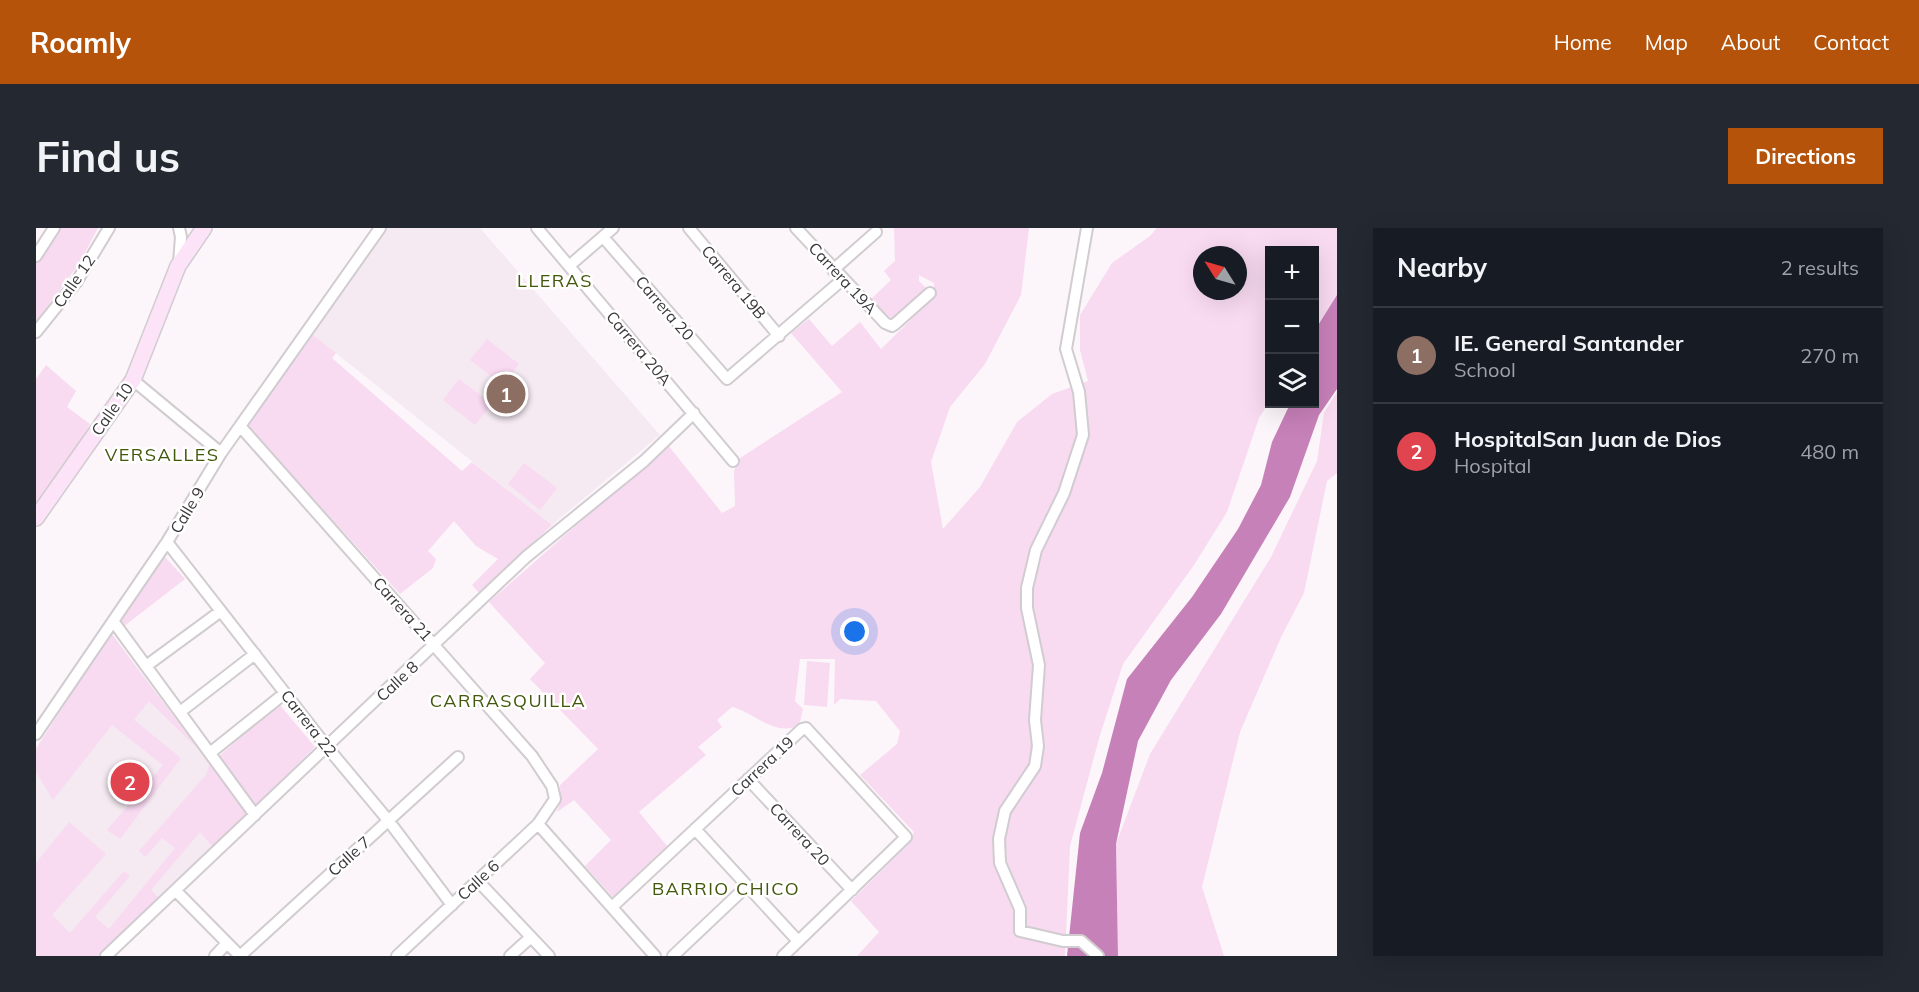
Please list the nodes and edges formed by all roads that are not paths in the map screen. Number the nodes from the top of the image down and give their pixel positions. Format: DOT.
graph roads {
  1 [pos="54,228"];
  2 [pos="109,228"];
  3 [pos="179,228"];
  4 [pos="204,228"];
  5 [pos="380,228"];
  6 [pos="537,228"];
  7 [pos="613,228"];
  8 [pos="689,228"];
  9 [pos="796,228"];
  10 [pos="1087,228"];
  11 [pos="876,232"];
  12 [pos="603,237"];
  13 [pos="36,256"];
  14 [pos="178,266"];
  15 [pos="569,266"];
  16 [pos="833,270"];
  17 [pos="842,280"];
  18 [pos="930,293"];
  19 [pos="36,332"];
  20 [pos="779,336"];
  21 [pos="133,380"];
  22 [pos="694,413"];
  23 [pos="240,426"];
  24 [pos="221,453"];
  25 [pos="734,461"];
  26 [pos="36,518"];
  27 [pos="167,542"];
  28 [pos="221,611"];
  29 [pos="113,621"];
  30 [pos="435,645"];
  31 [pos="255,654"];
  32 [pos="146,666"];
  33 [pos="285,693"];
  34 [pos="180,712"];
  35 [pos="36,734"];
  36 [pos="327,747"];
  37 [pos="210,753"];
  38 [pos="458,757"];
  39 [pos="748,779"];
  40 [pos="555,799"];
  41 [pos="255,815"];
  42 [pos="388,820"];
  43 [pos="538,824"];
  44 [pos="695,829"];
  45 [pos="477,880"];
  46 [pos="747,886"];
  47 [pos="852,890"];
  48 [pos="176,891"];
  49 [pos="452,905"];
  50 [pos="612,907"];
  51 [pos="531,937"];
  52 [pos="798,941"];
  53 [pos="227,943"];
  54 [pos="106,956"];
  55 [pos="215,956"];
  56 [pos="240,956"];
  57 [pos="396,956"];
  58 [pos="510,956"];
  59 [pos="549,956"];
  60 [pos="655,956"];
  61 [pos="673,956"];
  62 [pos="783,956"];
  63 [pos="1098,956"];
  1 -- 13 [label="street"];
  2 -- 19 [label="street, Calle 12"];
  3 -- 14 [label="street"];
  4 -- 14 [label="street, Calle 10"];
  5 -- 23 [label="street, Calle 9"];
  6 -- 15 [label="street, Carrera 20A"];
  7 -- 12 [label="street"];
  8 -- 20 [label="street, Carrera 19B"];
  9 -- 16 [label="street, Carrera 19A"];
  10 -- 63 [label="street"];
  11 -- 16 [label="street"];
  12 -- 15 [label="street"];
  12 -- 20 [label="street, Carrera 20"];
  14 -- 21 [label="street, Calle 10"];
  15 -- 22 [label="street, Carrera 20A"];
  16 -- 17 [label="street, Carrera 19A"];
  17 -- 18 [label="street, Carrera 19A"];
  17 -- 20 [label="street"];
  21 -- 24 [label="street"];
  21 -- 26 [label="street, Calle 10"];
  22 -- 25 [label="street, Carrera 20A"];
  22 -- 30 [label="street, Calle 8"];
  23 -- 24 [label="street, Calle 9"];
  23 -- 30 [label="street, Carrera 21"];
  24 -- 27 [label="street, Calle 9"];
  27 -- 28 [label="street, Carrera 22"];
  27 -- 29 [label="street, Calle 9"];
  28 -- 31 [label="street, Carrera 22"];
  28 -- 32 [label="street"];
  29 -- 32 [label="street"];
  29 -- 35 [label="street, Calle 9"];
  30 -- 36 [label="street, Calle 8"];
  30 -- 40 [label="street, Carrera 21"];
  31 -- 33 [label="street, Carrera 22"];
  31 -- 34 [label="street"];
  32 -- 34 [label="street"];
  33 -- 36 [label="street, Carrera 22"];
  33 -- 37 [label="street"];
  34 -- 37 [label="street"];
  36 -- 41 [label="street, Calle 8"];
  36 -- 42 [label="street, Carrera 22"];
  37 -- 41 [label="street"];
  38 -- 42 [label="street, Calle 7"];
  39 -- 44 [label="street, Carrera 19"];
  39 -- 47 [label="street, Carrera 20"];
  39 -- 47 [label="street, Carrera 19"];
  40 -- 43 [label="street, Calle 6"];
  41 -- 48 [label="street, Calle 8"];
  42 -- 49 [label="street, Carrera 22"];
  42 -- 56 [label="street, Calle 7"];
  43 -- 45 [label="street, Calle 6"];
  43 -- 50 [label="street"];
  44 -- 46 [label="street"];
  44 -- 50 [label="street, Carrera 19"];
  45 -- 49 [label="street, Calle 6"];
  45 -- 51 [label="street"];
  46 -- 52 [label="street"];
  46 -- 61 [label="street"];
  47 -- 52 [label="street"];
  48 -- 53 [label="street"];
  48 -- 54 [label="street, Calle 8"];
  49 -- 57 [label="street, Calle 6"];
  50 -- 60 [label="street"];
  51 -- 58 [label="street"];
  51 -- 59 [label="street"];
  52 -- 62 [label="street"];
  53 -- 55 [label="street"];
  53 -- 56 [label="street"];
}
